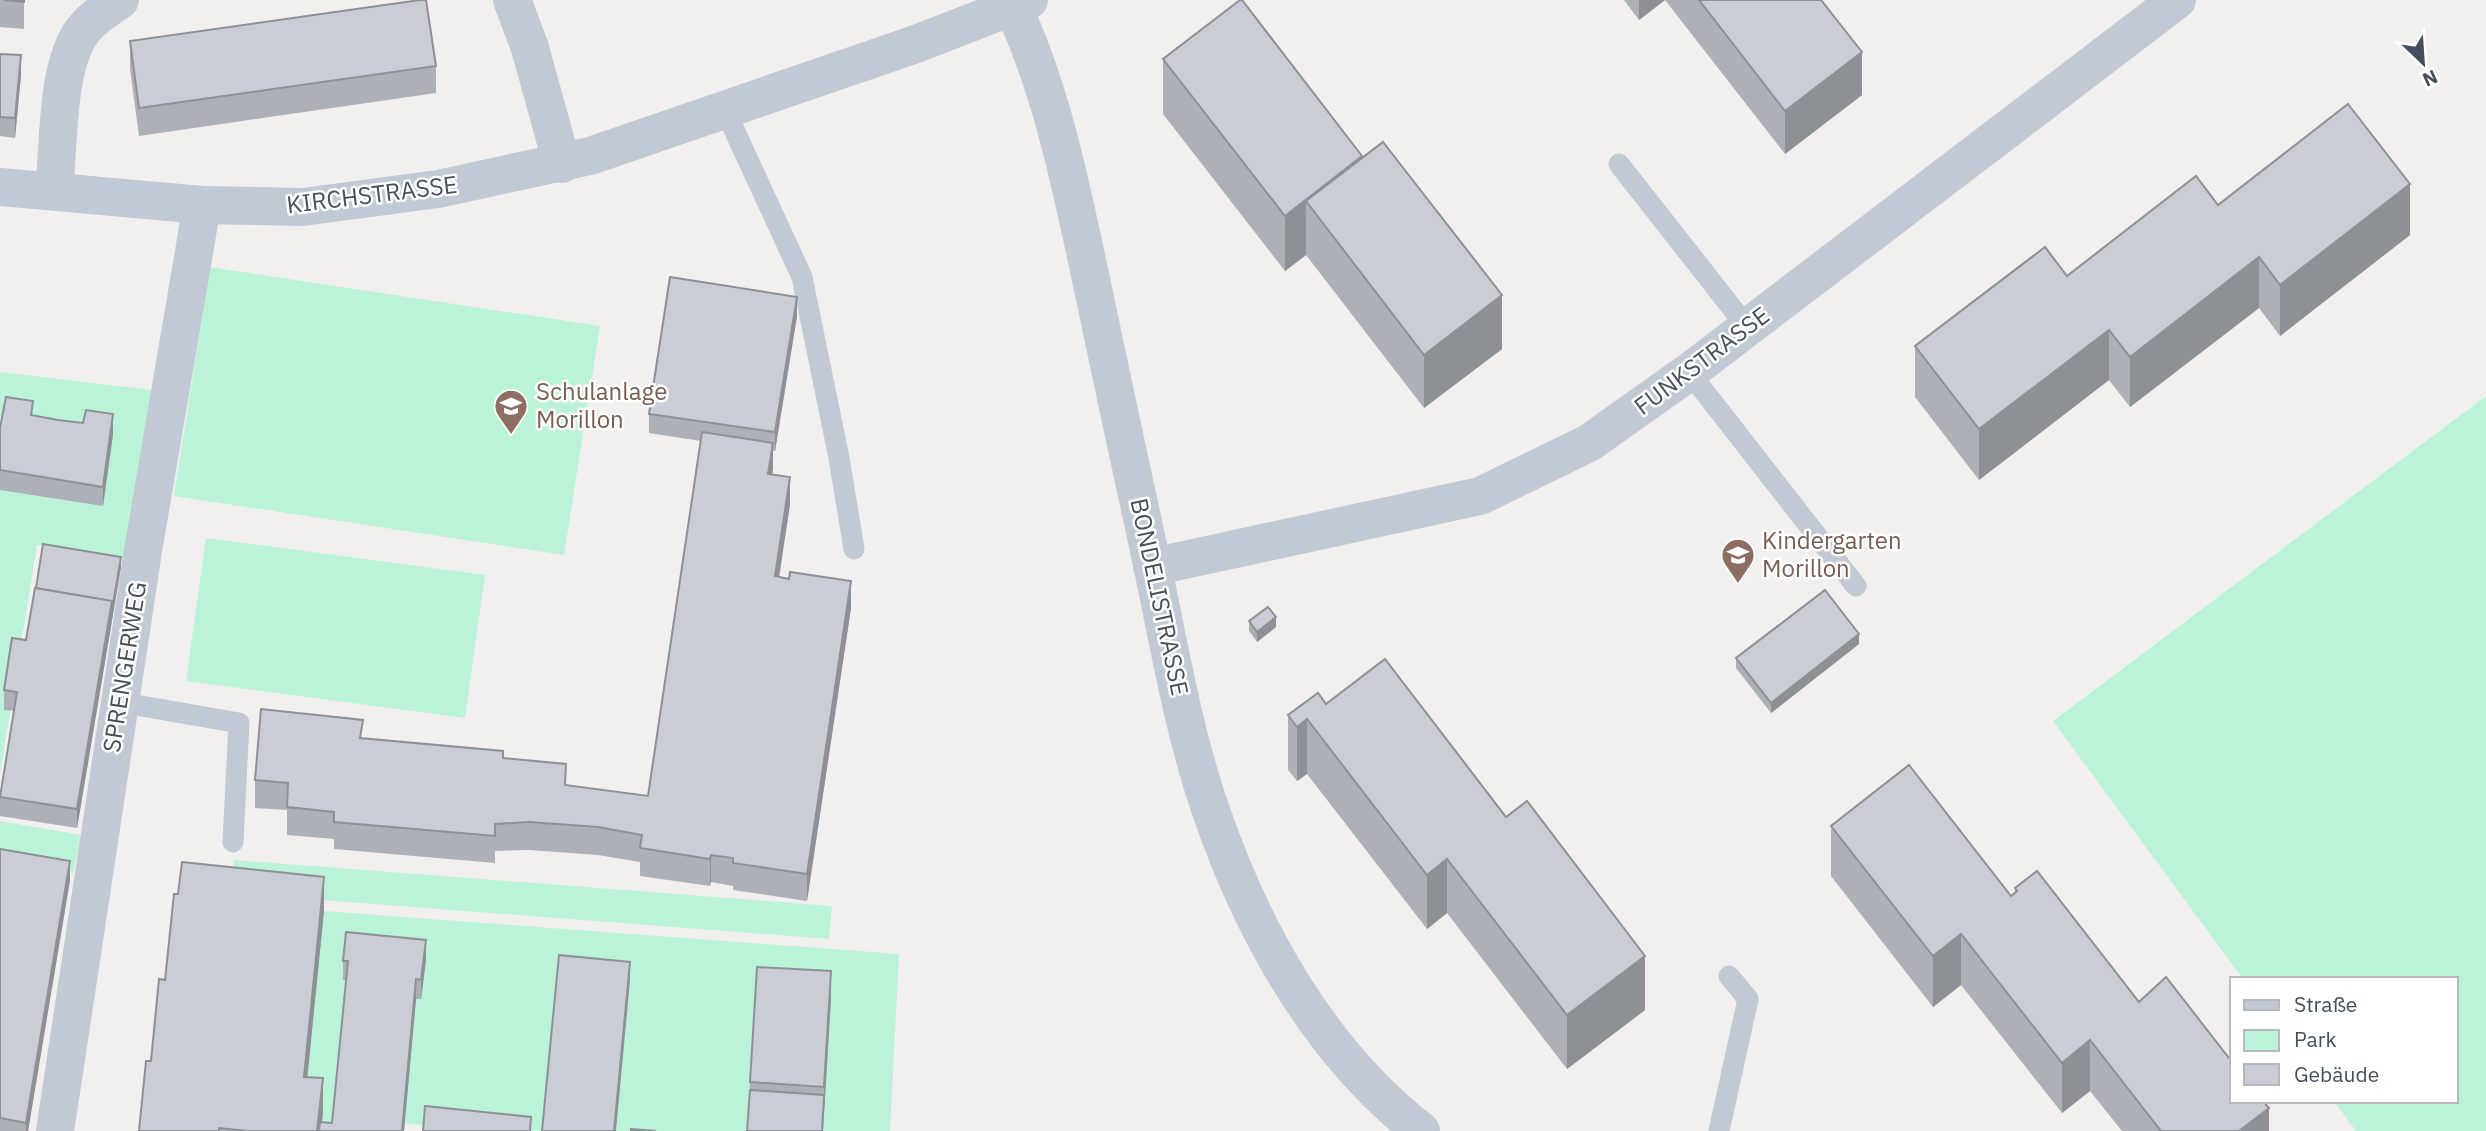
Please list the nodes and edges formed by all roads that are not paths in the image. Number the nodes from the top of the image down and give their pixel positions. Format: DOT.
graph roads {
  1 [pos="120,0"];
  2 [pos="512,0"];
  3 [pos="2177,0"];
  4 [pos="1021,4"];
  5 [pos="725,110"];
  6 [pos="562,164"];
  7 [pos="1619,164"];
  8 [pos="0,187"];
  9 [pos="54,191"];
  10 [pos="202,205"];
  11 [pos="1748,327"];
  12 [pos="1689,372"];
  13 [pos="854,549"];
  14 [pos="1152,567"];
  15 [pos="1856,586"];
  16 [pos="119,702"];
  17 [pos="233,842"];
  18 [pos="1729,976"];
  19 [pos="55,1131"];
  20 [pos="1421,1131"];
  21 [pos="1719,1131"];
  1 -- 9 [label="street"];
  2 -- 6 [label="street"];
  3 -- 11 [label="street, FUNKSTRASSE"];
  4 -- 5 [label="street, KIRCHSTRASSE"];
  4 -- 14 [label="street, BONDELISTRASSE"];
  5 -- 6 [label="street, KIRCHSTRASSE"];
  5 -- 13 [label="lane"];
  6 -- 10 [label="street, KIRCHSTRASSE"];
  7 -- 11 [label="lane"];
  8 -- 9 [label="street, KIRCHSTRASSE"];
  9 -- 10 [label="street, KIRCHSTRASSE"];
  10 -- 16 [label="street, SPRENGERWEG"];
  11 -- 12 [label="street, FUNKSTRASSE"];
  12 -- 14 [label="street, FUNKSTRASSE"];
  12 -- 15 [label="lane"];
  14 -- 20 [label="street, BONDELISTRASSE"];
  16 -- 17 [label="lane"];
  16 -- 19 [label="street, SPRENGERWEG"];
  18 -- 21 [label="lane"];
}
